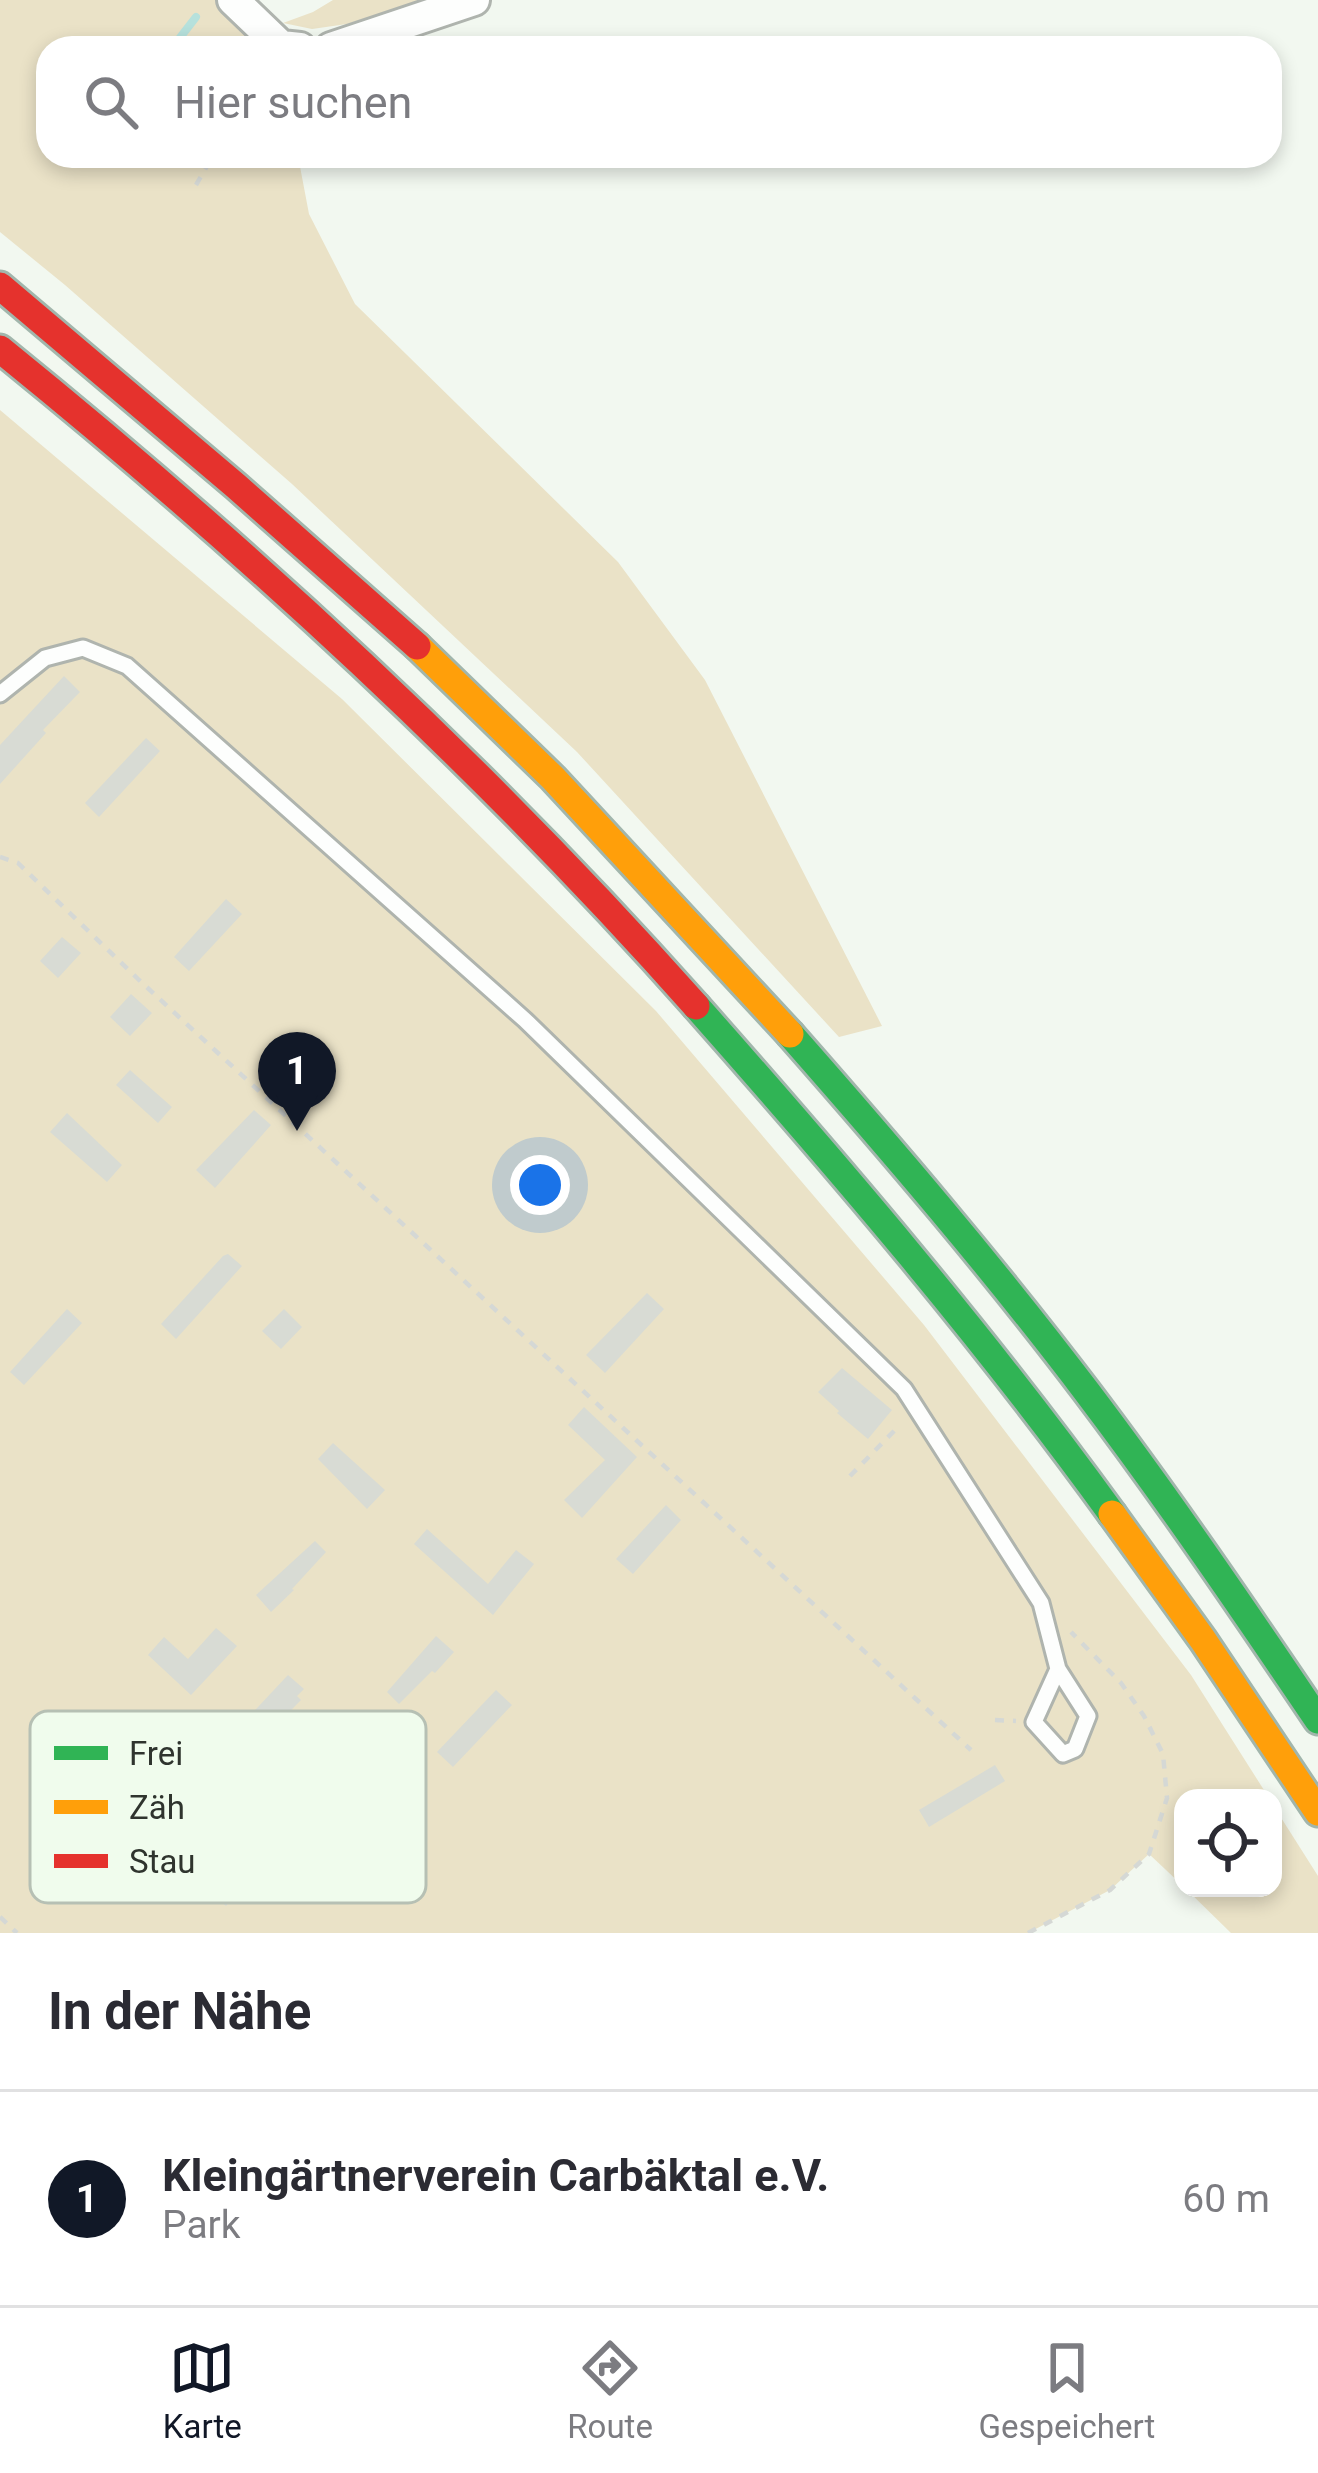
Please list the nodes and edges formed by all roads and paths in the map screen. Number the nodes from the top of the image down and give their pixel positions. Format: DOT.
graph roads {
  1 [pos="233,0"];
  2 [pos="474,0"];
  3 [pos="270,36"];
  4 [pos="367,36"];
  5 [pos="206,168"];
  6 [pos="196,185"];
  7 [pos="0,286"];
  8 [pos="0,349"];
  9 [pos="0,694"];
  10 [pos="0,856"];
  11 [pos="917,1408"];
  12 [pos="850,1476"];
  13 [pos="1041,1603"];
  14 [pos="1058,1669"];
  15 [pos="1318,1720"];
  16 [pos="971,1750"];
  17 [pos="1318,1812"];
  18 [pos="0,1917"];
  19 [pos="17,1933"];
  20 [pos="1028,1933"];
  1 -- 3 [label="street"];
  2 -- 4 [label="street"];
  5 -- 6 [label="path"];
  7 -- 15 [label="highway"];
  8 -- 17 [label="highway"];
  9 -- 11 [label="lane"];
  10 -- 16 [label="path"];
  11 -- 12 [label="path"];
  11 -- 13 [label="lane"];
  13 -- 14 [label="lane"];
  13 -- 20 [label="path"];
  14 -- 14 [label="lane"];
  18 -- 19 [label="path"];
}
